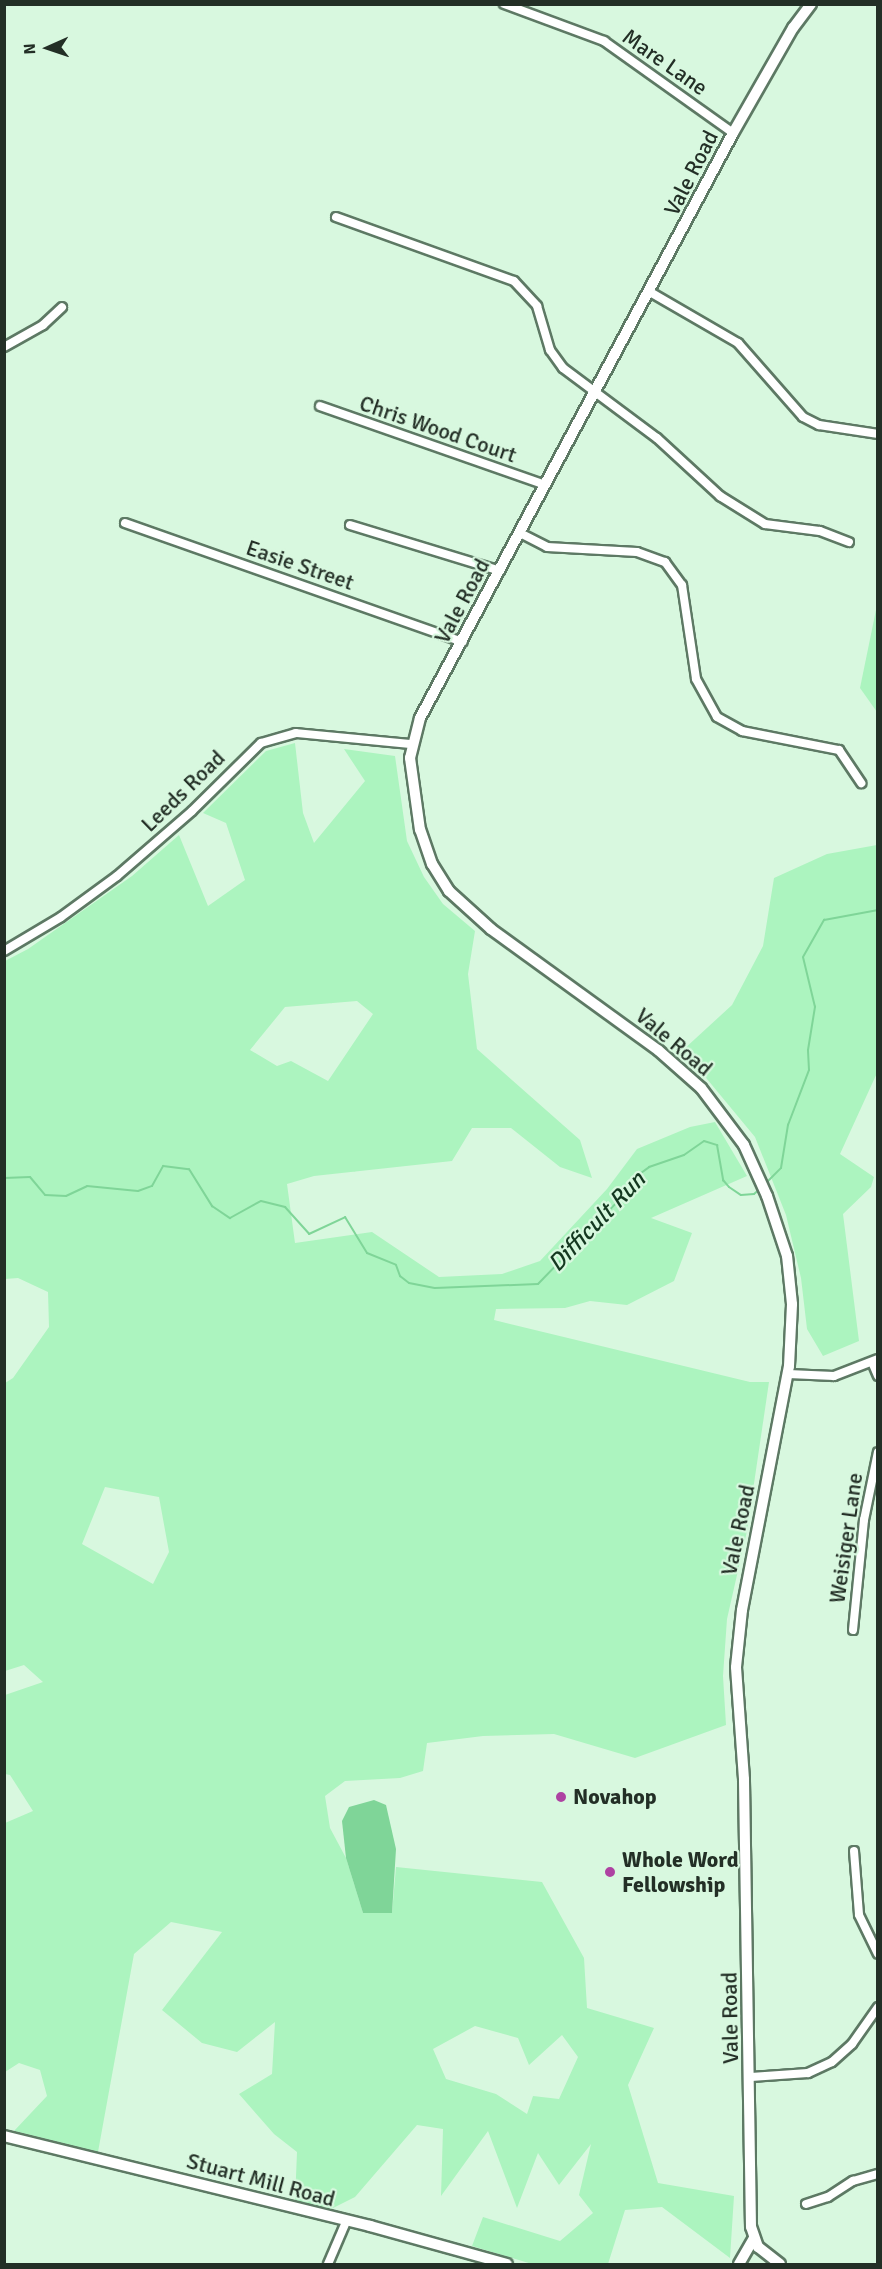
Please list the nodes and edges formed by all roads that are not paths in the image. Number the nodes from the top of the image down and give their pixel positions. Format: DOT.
graph roads {
  1 [pos="504,4"];
  2 [pos="811,4"];
  3 [pos="733,133"];
  4 [pos="336,217"];
  5 [pos="650,292"];
  6 [pos="62,307"];
  7 [pos="4,347"];
  8 [pos="595,390"];
  9 [pos="320,406"];
  10 [pos="878,434"];
  11 [pos="545,485"];
  12 [pos="125,524"];
  13 [pos="350,525"];
  14 [pos="520,533"];
  15 [pos="849,542"];
  16 [pos="500,572"];
  17 [pos="463,642"];
  18 [pos="411,744"];
  19 [pos="861,783"];
  20 [pos="4,951"];
  21 [pos="875,1361"];
  22 [pos="788,1374"];
  23 [pos="878,1376"];
  24 [pos="878,1452"];
  25 [pos="853,1630"];
  26 [pos="855,1851"];
  27 [pos="878,1954"];
  28 [pos="878,2007"];
  29 [pos="751,2077"];
  30 [pos="4,2136"];
  31 [pos="878,2174"];
  32 [pos="806,2204"];
  33 [pos="346,2222"];
  34 [pos="754,2238"];
  35 [pos="328,2265"];
  36 [pos="507,2265"];
  37 [pos="739,2265"];
  38 [pos="780,2265"];
  1 -- 3 [label="street, Mare Lane"];
  2 -- 3 [label="main road, Vale Road"];
  3 -- 5 [label="main road, Vale Road"];
  4 -- 8 [label="street"];
  5 -- 8 [label="main road, Vale Road"];
  5 -- 10 [label="street"];
  6 -- 7 [label="street"];
  8 -- 11 [label="main road, Vale Road"];
  8 -- 15 [label="street"];
  9 -- 11 [label="street, Chris Wood Court"];
  11 -- 14 [label="main road, Vale Road"];
  12 -- 17 [label="street, Easie Street"];
  13 -- 16 [label="street"];
  14 -- 16 [label="main road, Vale Road"];
  14 -- 19 [label="street"];
  16 -- 17 [label="main road, Vale Road"];
  17 -- 18 [label="main road, Vale Road"];
  18 -- 20 [label="street, Leeds Road"];
  18 -- 22 [label="main road, Vale Road"];
  21 -- 22 [label="street"];
  21 -- 23 [label="street"];
  22 -- 29 [label="main road, Vale Road"];
  24 -- 25 [label="street, Weisiger Lane"];
  26 -- 27 [label="street"];
  28 -- 29 [label="street"];
  29 -- 34 [label="main road, Vale Road"];
  30 -- 33 [label="main road, Stuart Mill Road"];
  31 -- 32 [label="street"];
  33 -- 35 [label="street"];
  33 -- 36 [label="main road, Stuart Mill Road"];
  34 -- 37 [label="main road"];
  34 -- 38 [label="main road"];
}
